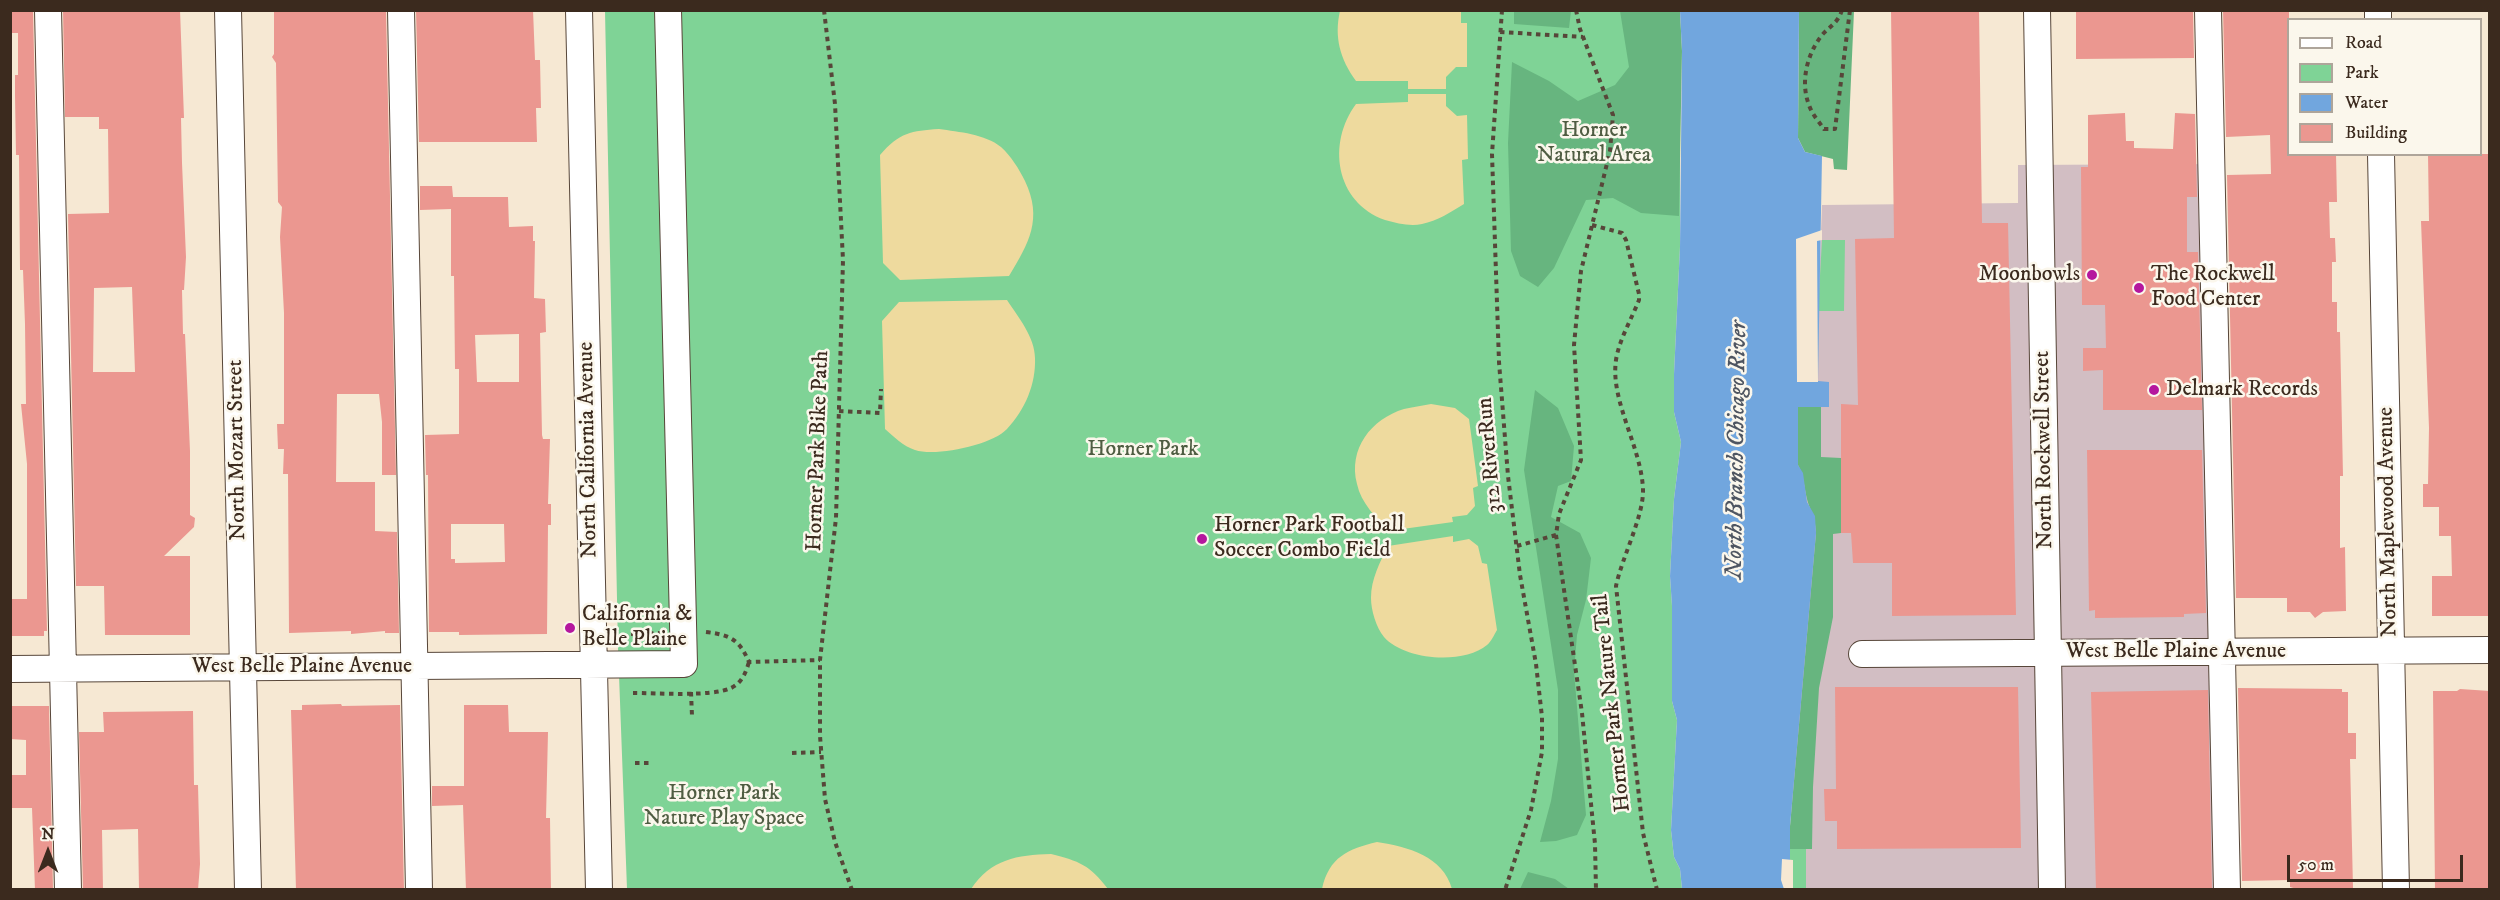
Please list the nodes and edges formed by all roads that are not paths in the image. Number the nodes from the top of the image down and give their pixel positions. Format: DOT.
graph roads {
  1 [pos="48,10"];
  2 [pos="228,10"];
  3 [pos="401,10"];
  4 [pos="579,10"];
  5 [pos="668,10"];
  6 [pos="2037,10"];
  7 [pos="2208,10"];
  8 [pos="2381,156"];
  9 [pos="2392,650"];
  10 [pos="2490,650"];
  11 [pos="2224,651"];
  12 [pos="2048,652"];
  13 [pos="1862,654"];
  14 [pos="594,665"];
  15 [pos="415,666"];
  16 [pos="243,668"];
  17 [pos="10,669"];
  18 [pos="63,669"];
  19 [pos="68,890"];
  20 [pos="248,890"];
  21 [pos="419,890"];
  22 [pos="599,890"];
  23 [pos="2052,890"];
  24 [pos="2227,890"];
  25 [pos="2396,890"];
  1 -- 18 [label="street"];
  2 -- 16 [label="street, North Mozart Street"];
  3 -- 15 [label="street"];
  4 -- 14 [label="street, North California Avenue"];
  5 -- 14 [label="street, West Belle Plaine Avenue"];
  6 -- 12 [label="street, North Rockwell Street"];
  7 -- 11 [label="street"];
  8 -- 9 [label="street, North Maplewood Avenue"];
  9 -- 10 [label="street, West Belle Plaine Avenue"];
  9 -- 11 [label="street, West Belle Plaine Avenue"];
  9 -- 25 [label="street, North Maplewood Avenue"];
  11 -- 12 [label="street, West Belle Plaine Avenue"];
  11 -- 24 [label="street"];
  12 -- 13 [label="street, West Belle Plaine Avenue"];
  12 -- 23 [label="street, North Rockwell Street"];
  14 -- 15 [label="street, West Belle Plaine Avenue"];
  14 -- 22 [label="street, North California Avenue"];
  15 -- 16 [label="street, West Belle Plaine Avenue"];
  15 -- 21 [label="street"];
  16 -- 18 [label="street, West Belle Plaine Avenue"];
  16 -- 20 [label="street, North Mozart Street"];
  17 -- 18 [label="street, West Belle Plaine Avenue"];
  18 -- 19 [label="street"];
}
